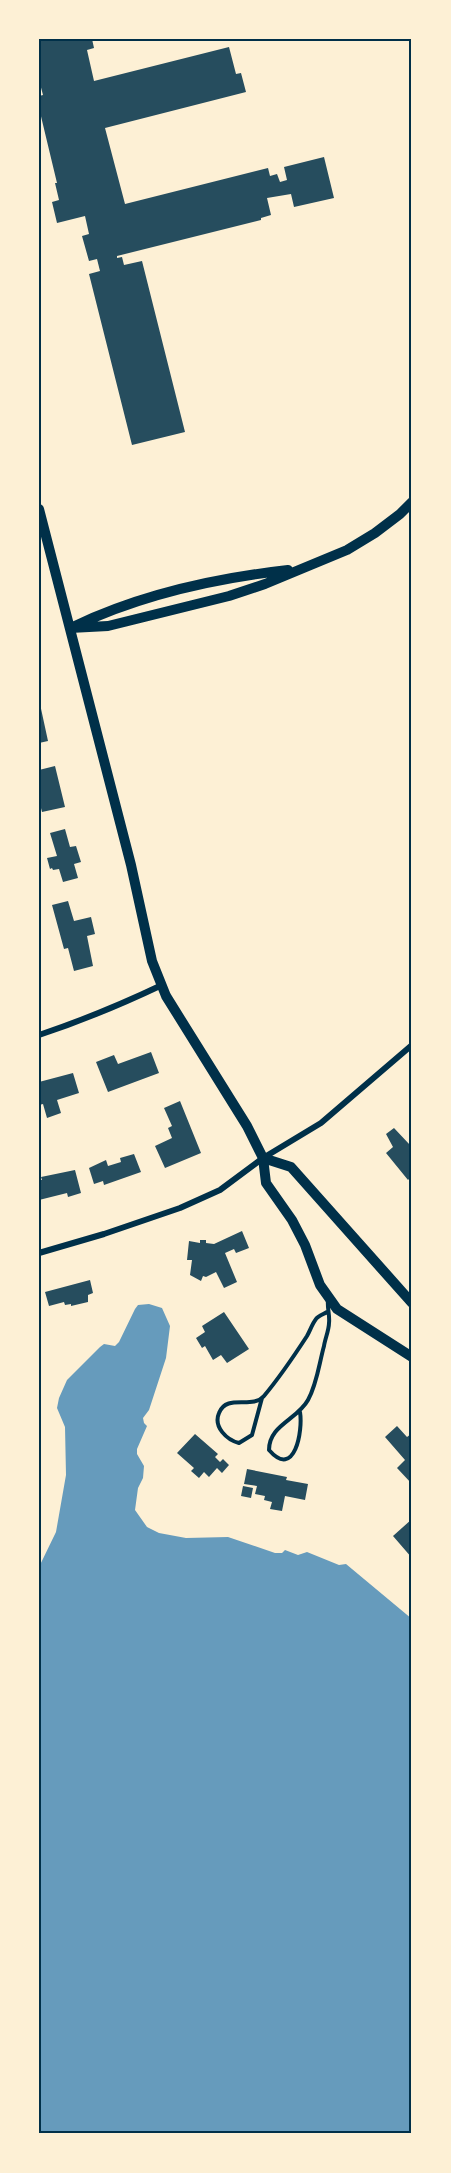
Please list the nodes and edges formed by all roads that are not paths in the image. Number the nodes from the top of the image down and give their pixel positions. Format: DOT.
graph roads {
  1 [pos="412,502"];
  2 [pos="39,509"];
  3 [pos="300,569"];
  4 [pos="70,628"];
  5 [pos="162,985"];
  6 [pos="39,1035"];
  7 [pos="412,1045"];
  8 [pos="263,1158"];
  9 [pos="39,1253"];
  10 [pos="328,1299"];
  11 [pos="412,1303"];
  12 [pos="327,1312"];
  13 [pos="412,1357"];
  14 [pos="262,1398"];
  15 [pos="300,1412"];
  1 -- 3 [label="street"];
  2 -- 4 [label="street"];
  3 -- 4 [label="street"];
  3 -- 4 [label="street"];
  4 -- 5 [label="street"];
  5 -- 6 [label="street"];
  5 -- 8 [label="street"];
  7 -- 8 [label="street"];
  8 -- 9 [label="street"];
  8 -- 10 [label="street"];
  8 -- 11 [label="street"];
  10 -- 12 [label="lane"];
  10 -- 13 [label="street"];
  12 -- 14 [label="lane"];
  12 -- 15 [label="lane"];
  14 -- 14 [label="lane"];
  15 -- 15 [label="lane"];
}
